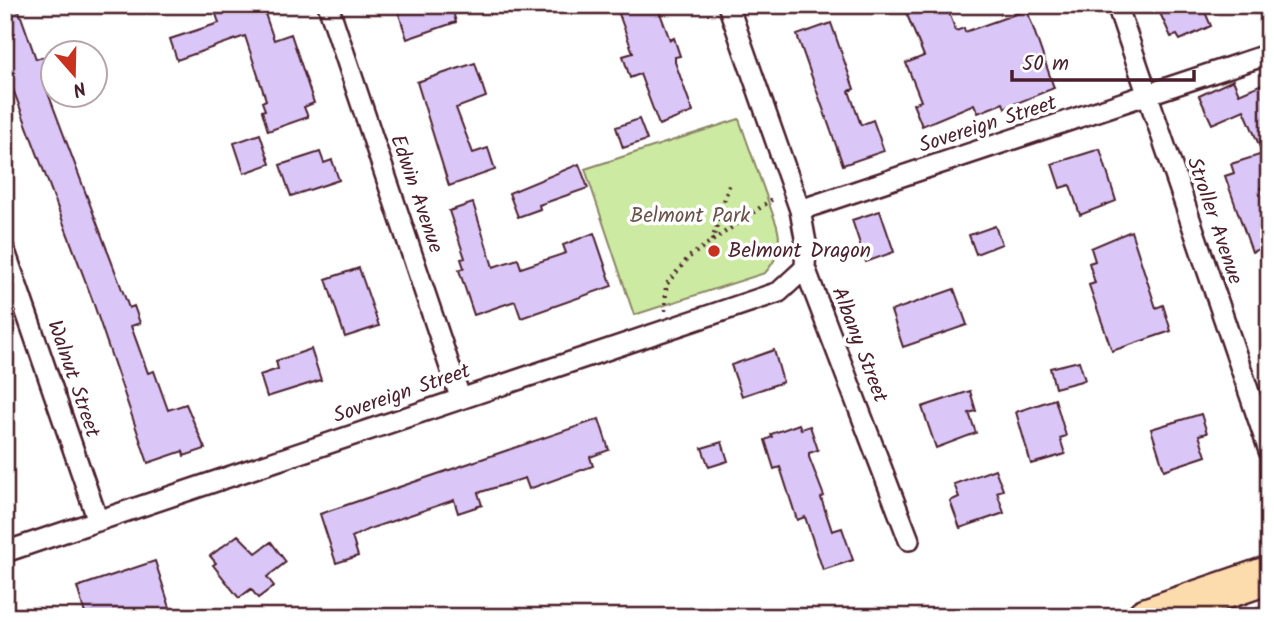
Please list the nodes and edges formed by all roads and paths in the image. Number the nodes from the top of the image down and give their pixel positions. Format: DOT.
graph roads {
  1 [pos="328,5"];
  2 [pos="728,5"];
  3 [pos="1117,5"];
  4 [pos="1269,54"];
  5 [pos="1148,96"];
  6 [pos="730,182"];
  7 [pos="791,184"];
  8 [pos="800,210"];
  9 [pos="711,242"];
  10 [pos="5,251"];
  11 [pos="805,268"];
  12 [pos="667,329"];
  13 [pos="460,397"];
  14 [pos="1269,451"];
  15 [pos="98,521"];
  16 [pos="909,540"];
  17 [pos="5,552"];
  18 [pos="1269,575"];
  19 [pos="1146,617"];
  1 -- 13 [label="street, Edwin Avenue"];
  2 -- 7 [label="street, Albany Street"];
  3 -- 5 [label="street, Stroller Avenue"];
  4 -- 5 [label="street, Sovereign Street"];
  5 -- 8 [label="street, Sovereign Street"];
  5 -- 14 [label="street, Stroller Avenue"];
  6 -- 9 [label="path"];
  7 -- 8 [label="street, Albany Street"];
  7 -- 9 [label="path"];
  8 -- 11 [label="street, Albany Street"];
  9 -- 12 [label="path"];
  10 -- 15 [label="street, Walnut Street"];
  11 -- 12 [label="street, Sovereign Street"];
  11 -- 16 [label="street, Albany Street"];
  12 -- 13 [label="street, Sovereign Street"];
  13 -- 15 [label="street, Sovereign Street"];
  15 -- 17 [label="street, Sovereign Street"];
  18 -- 19 [label="highway"];
}
